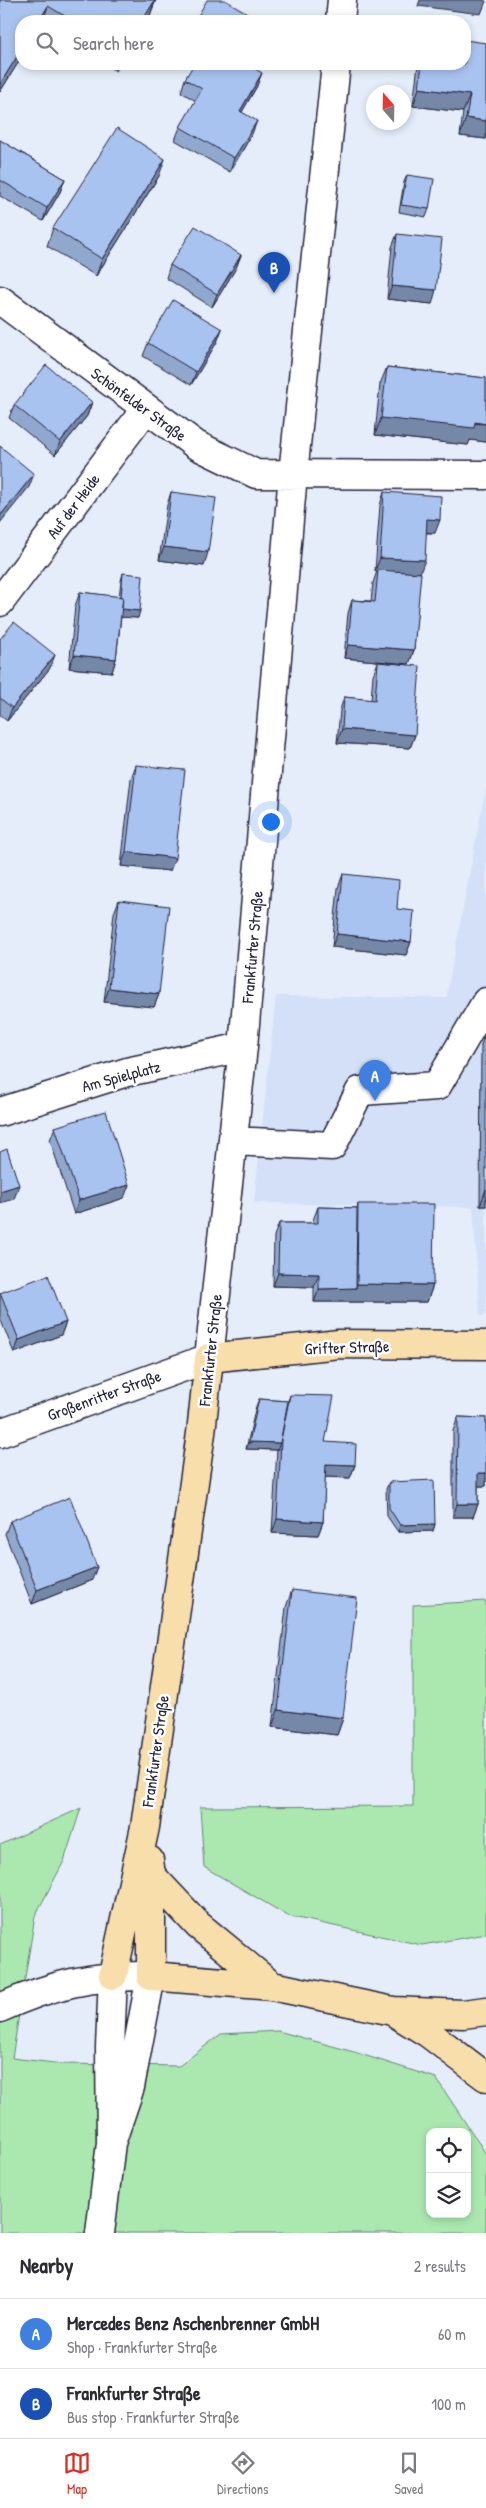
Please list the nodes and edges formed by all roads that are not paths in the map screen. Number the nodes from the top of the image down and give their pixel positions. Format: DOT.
graph roads {
  1 [pos="342,0"];
  2 [pos="341,15"];
  3 [pos="335,70"];
  4 [pos="0,300"];
  5 [pos="145,410"];
  6 [pos="293,474"];
  7 [pos="486,475"];
  8 [pos="0,602"];
  9 [pos="486,1002"];
  10 [pos="243,1047"];
  11 [pos="0,1112"];
  12 [pos="233,1141"];
  13 [pos="486,1345"];
  14 [pos="209,1358"];
  15 [pos="1,1429"];
  16 [pos="145,1827"];
  17 [pos="151,1875"];
  18 [pos="113,1975"];
  19 [pos="150,1976"];
  20 [pos="272,1986"];
  21 [pos="0,2008"];
  22 [pos="393,2011"];
  23 [pos="486,2011"];
  24 [pos="486,2077"];
  25 [pos="111,2143"];
  26 [pos="100,2233"];
  1 -- 2 [label="street"];
  3 -- 6 [label="street, Frankfurter Straße"];
  4 -- 5 [label="street, Schönfelder Straße"];
  5 -- 6 [label="street, Schönfelder Straße"];
  5 -- 8 [label="street, Auf der Heide"];
  6 -- 7 [label="street, Schönfelder Straße"];
  6 -- 10 [label="street, Frankfurter Straße"];
  9 -- 12 [label="street"];
  10 -- 11 [label="street, Am Spielplatz"];
  10 -- 12 [label="street, Frankfurter Straße"];
  12 -- 14 [label="street, Frankfurter Straße"];
  13 -- 14 [label="main road, Grifter Straße"];
  14 -- 15 [label="street, Großenritter Straße"];
  14 -- 16 [label="main road, Frankfurter Straße"];
  16 -- 17 [label="main road, Frankfurter Straße"];
  16 -- 18 [label="main road, Frankfurter Straße"];
  17 -- 19 [label="main road, Frankfurter Straße"];
  17 -- 20 [label="main road"];
  18 -- 19 [label="street"];
  18 -- 21 [label="street"];
  18 -- 25 [label="street"];
  19 -- 20 [label="main road"];
  19 -- 25 [label="street"];
  20 -- 22 [label="main road"];
  22 -- 23 [label="main road"];
  22 -- 24 [label="main road"];
  25 -- 26 [label="street"];
}
